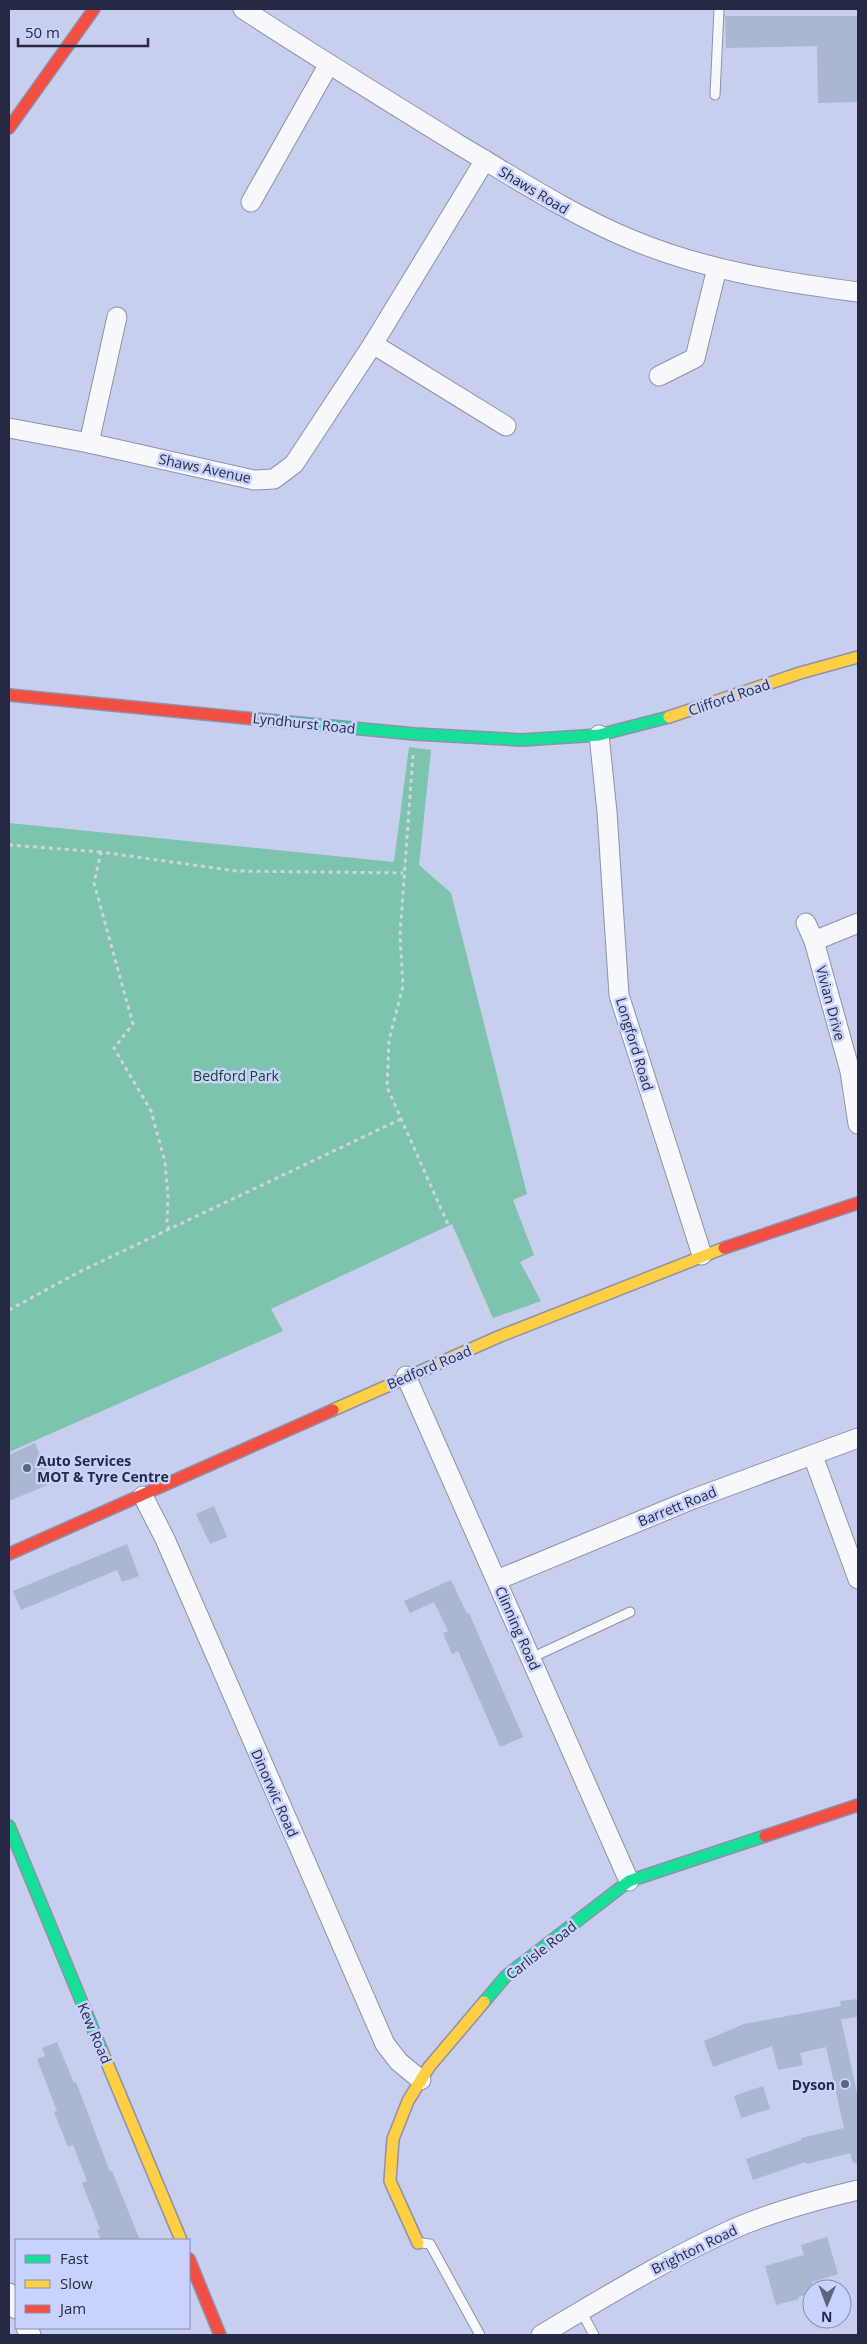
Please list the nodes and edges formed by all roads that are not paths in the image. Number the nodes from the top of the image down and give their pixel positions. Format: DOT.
graph roads {
  1 [pos="94,9"];
  2 [pos="243,9"];
  3 [pos="719,9"];
  4 [pos="329,64"];
  5 [pos="715,94"];
  6 [pos="9,128"];
  7 [pos="484,160"];
  8 [pos="251,202"];
  9 [pos="717,268"];
  10 [pos="858,292"];
  11 [pos="116,317"];
  12 [pos="373,344"];
  13 [pos="659,376"];
  14 [pos="506,426"];
  15 [pos="9,428"];
  16 [pos="90,443"];
  17 [pos="858,657"];
  18 [pos="9,695"];
  19 [pos="599,735"];
  20 [pos="858,923"];
  21 [pos="806,924"];
  22 [pos="814,941"];
  23 [pos="858,1124"];
  24 [pos="858,1203"];
  25 [pos="702,1255"];
  26 [pos="406,1376"];
  27 [pos="858,1438"];
  28 [pos="813,1456"];
  29 [pos="143,1496"];
  30 [pos="9,1554"];
  31 [pos="858,1579"];
  32 [pos="497,1580"];
  33 [pos="630,1612"];
  34 [pos="531,1658"];
  35 [pos="858,1805"];
  36 [pos="9,1826"];
  37 [pos="629,1881"];
  38 [pos="421,2080"];
  39 [pos="858,2190"];
  40 [pos="181,2239"];
  41 [pos="418,2243"];
  42 [pos="190,2261"];
  43 [pos="9,2293"];
  44 [pos="15,2307"];
  45 [pos="581,2311"];
  46 [pos="220,2335"];
  47 [pos="480,2335"];
  48 [pos="541,2335"];
  49 [pos="594,2335"];
  1 -- 6 [label="street"];
  2 -- 4 [label="street, Shaws Road"];
  3 -- 5 [label="lane"];
  4 -- 7 [label="street, Shaws Road"];
  4 -- 8 [label="street"];
  7 -- 9 [label="street, Shaws Road"];
  7 -- 12 [label="street, Shaws Avenue"];
  9 -- 10 [label="street, Shaws Road"];
  9 -- 13 [label="street"];
  11 -- 16 [label="street"];
  12 -- 14 [label="street"];
  12 -- 16 [label="street, Shaws Avenue"];
  15 -- 16 [label="street, Shaws Avenue"];
  17 -- 19 [label="street, Clifford Road"];
  18 -- 19 [label="street, Lyndhurst Road"];
  19 -- 25 [label="street, Longford Road"];
  20 -- 22 [label="street"];
  21 -- 22 [label="street, Vivian Drive"];
  22 -- 23 [label="street, Vivian Drive"];
  24 -- 25 [label="street, Bedford Road"];
  25 -- 26 [label="street, Bedford Road"];
  26 -- 29 [label="street, Bedford Road"];
  26 -- 32 [label="street, Clinning Road"];
  27 -- 28 [label="street, Barrett Road"];
  28 -- 31 [label="street"];
  28 -- 32 [label="street, Barrett Road"];
  29 -- 30 [label="street, Bedford Road"];
  29 -- 38 [label="street, Dinorwic Road"];
  32 -- 34 [label="street, Clinning Road"];
  33 -- 34 [label="lane"];
  34 -- 37 [label="street, Clinning Road"];
  35 -- 37 [label="street, Carlisle Road"];
  36 -- 40 [label="street, Kew Road"];
  37 -- 38 [label="street, Carlisle Road"];
  38 -- 41 [label="street, Carlisle Road"];
  39 -- 45 [label="street, Brighton Road"];
  41 -- 47 [label="lane"];
  42 -- 46 [label="street"];
  43 -- 44 [label="street"];
  45 -- 48 [label="street, Brighton Road"];
  45 -- 49 [label="lane"];
}
